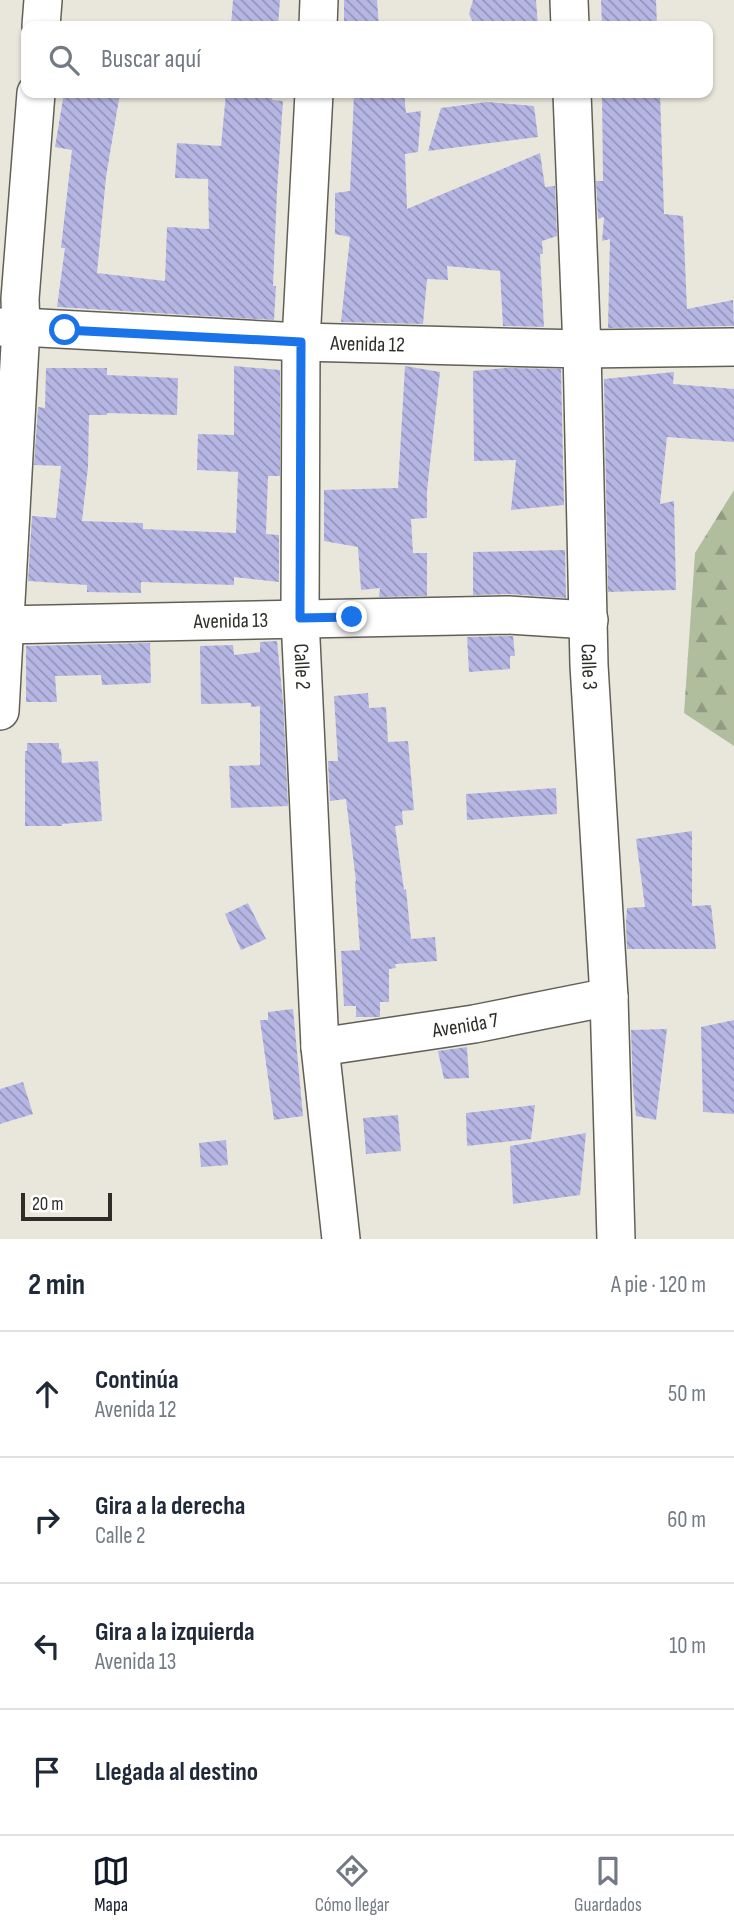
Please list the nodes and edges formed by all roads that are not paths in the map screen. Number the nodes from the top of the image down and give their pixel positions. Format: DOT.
graph roads {
  1 [pos="43,0"];
  2 [pos="319,0"];
  3 [pos="569,0"];
  4 [pos="41,21"];
  5 [pos="318,21"];
  6 [pos="570,21"];
  7 [pos="36,98"];
  8 [pos="314,98"];
  9 [pos="572,98"];
  10 [pos="10,327"];
  11 [pos="301,342"];
  12 [pos="734,347"];
  13 [pos="582,349"];
  14 [pos="300,618"];
  15 [pos="589,620"];
  16 [pos="2,625"];
  17 [pos="0,710"];
  18 [pos="609,997"];
  19 [pos="320,1047"];
  20 [pos="341,1239"];
  21 [pos="616,1239"];
  1 -- 4 [label="street"];
  2 -- 5 [label="street"];
  3 -- 6 [label="street"];
  7 -- 10 [label="street"];
  8 -- 11 [label="street, Calle 2"];
  9 -- 13 [label="street, Calle 3"];
  10 -- 11 [label="street, Avenida 12"];
  10 -- 16 [label="street"];
  11 -- 13 [label="street, Avenida 12"];
  11 -- 14 [label="street, Calle 2"];
  12 -- 13 [label="street, Avenida 12"];
  13 -- 15 [label="street, Calle 3"];
  14 -- 15 [label="street, Avenida 13"];
  14 -- 16 [label="street, Avenida 13"];
  14 -- 19 [label="street, Calle 2"];
  15 -- 18 [label="street, Calle 3"];
  16 -- 17 [label="street"];
  18 -- 19 [label="street, Avenida 7"];
  18 -- 21 [label="street, Calle 3"];
  19 -- 20 [label="street, Calle 2"];
}
